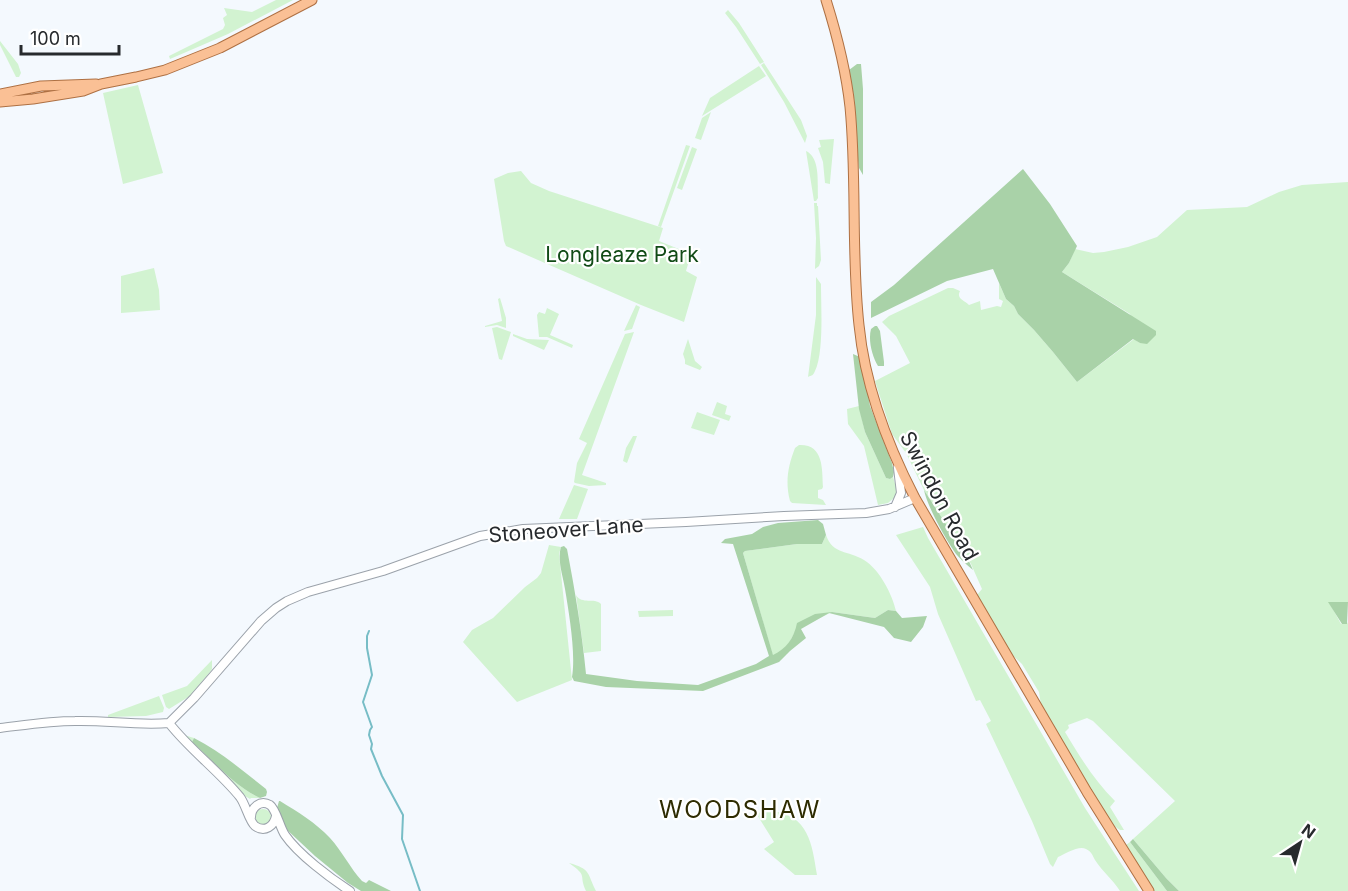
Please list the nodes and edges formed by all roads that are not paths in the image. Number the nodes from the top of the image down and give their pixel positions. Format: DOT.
graph roads {
  1 [pos="312,0"];
  2 [pos="826,0"];
  3 [pos="100,84"];
  4 [pos="0,94"];
  5 [pos="0,102"];
  6 [pos="896,459"];
  7 [pos="915,498"];
  8 [pos="895,507"];
  9 [pos="169,723"];
  10 [pos="0,728"];
  11 [pos="242,799"];
  12 [pos="258,804"];
  13 [pos="276,816"];
  14 [pos="250,817"];
  15 [pos="269,828"];
  16 [pos="285,835"];
  17 [pos="350,891"];
  18 [pos="1149,891"];
  1 -- 3 [label="main road"];
  2 -- 6 [label="main road, Swindon Road"];
  3 -- 4 [label="main road"];
  3 -- 5 [label="main road"];
  6 -- 7 [label="main road, Swindon Road"];
  6 -- 8 [label="street"];
  7 -- 8 [label="street, Stoneover Lane"];
  7 -- 18 [label="main road, Swindon Road"];
  8 -- 9 [label="street, Stoneover Lane"];
  9 -- 10 [label="street"];
  9 -- 11 [label="street"];
  11 -- 12 [label="street"];
  11 -- 14 [label="street"];
  12 -- 13 [label="street"];
  12 -- 14 [label="street"];
  13 -- 15 [label="street"];
  13 -- 16 [label="street"];
  14 -- 15 [label="street"];
  15 -- 16 [label="street"];
  16 -- 17 [label="street"];
}
